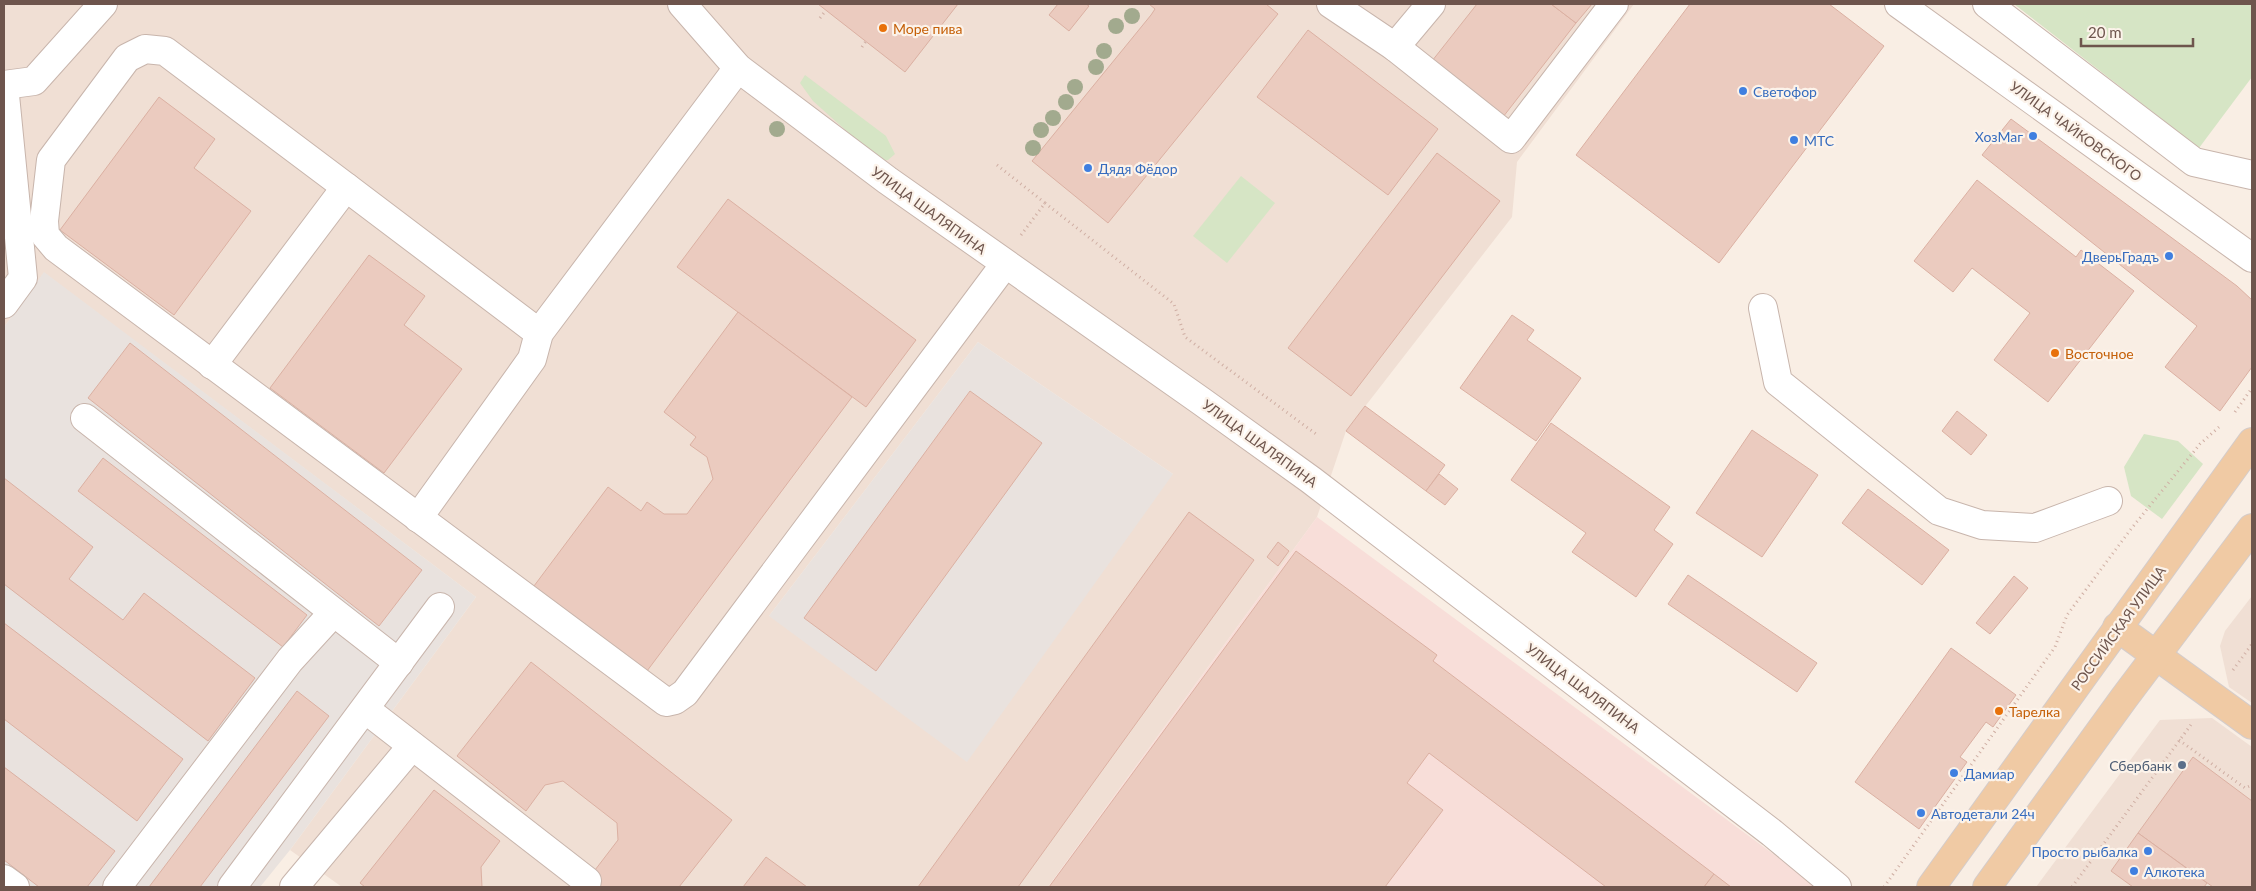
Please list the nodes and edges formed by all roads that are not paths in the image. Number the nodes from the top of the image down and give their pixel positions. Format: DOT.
graph roads {
  1 [pos="103,4"];
  2 [pos="682,4"];
  3 [pos="1331,4"];
  4 [pos="1430,4"];
  5 [pos="1614,4"];
  6 [pos="1899,4"];
  7 [pos="1988,4"];
  8 [pos="1395,47"];
  9 [pos="738,68"];
  10 [pos="4,85"];
  11 [pos="2252,175"];
  12 [pos="346,186"];
  13 [pos="2252,258"];
  14 [pos="1005,264"];
  15 [pos="4,304"];
  16 [pos="1763,308"];
  17 [pos="540,333"];
  18 [pos="212,365"];
  19 [pos="84,418"];
  20 [pos="2252,442"];
  21 [pos="2108,501"];
  22 [pos="418,518"];
  23 [pos="2252,528"];
  24 [pos="440,607"];
  25 [pos="333,614"];
  26 [pos="2117,627"];
  27 [pos="2158,656"];
  28 [pos="399,663"];
  29 [pos="365,710"];
  30 [pos="2252,725"];
  31 [pos="412,746"];
  32 [pos="4,879"];
  33 [pos="587,881"];
  34 [pos="14,887"];
  35 [pos="117,887"];
  36 [pos="232,887"];
  37 [pos="294,887"];
  38 [pos="1837,887"];
  39 [pos="1931,887"];
  40 [pos="1987,887"];
  1 -- 10 [label="street"];
  2 -- 9 [label="street, УЛИЦА ШАЛЯПИНА"];
  3 -- 8 [label="street"];
  4 -- 8 [label="street"];
  5 -- 8 [label="street"];
  6 -- 13 [label="street, УЛИЦА ЧАЙКОВСКОГО"];
  7 -- 11 [label="street"];
  9 -- 14 [label="street, УЛИЦА ШАЛЯПИНА"];
  9 -- 17 [label="street"];
  10 -- 15 [label="street"];
  12 -- 17 [label="street"];
  12 -- 18 [label="street"];
  12 -- 18 [label="street"];
  14 -- 22 [label="street"];
  14 -- 38 [label="street, УЛИЦА ШАЛЯПИНА"];
  16 -- 21 [label="street"];
  17 -- 22 [label="street"];
  18 -- 22 [label="street"];
  19 -- 25 [label="street"];
  20 -- 26 [label="main road, РОССИЙСКАЯ УЛИЦА"];
  23 -- 27 [label="main road"];
  24 -- 28 [label="street"];
  25 -- 28 [label="street"];
  25 -- 35 [label="street"];
  26 -- 27 [label="main road"];
  26 -- 39 [label="main road, РОССИЙСКАЯ УЛИЦА"];
  27 -- 30 [label="main road"];
  27 -- 40 [label="main road"];
  28 -- 29 [label="street"];
  29 -- 31 [label="street"];
  29 -- 36 [label="street"];
  31 -- 33 [label="street"];
  31 -- 37 [label="street"];
  32 -- 34 [label="street"];
}
